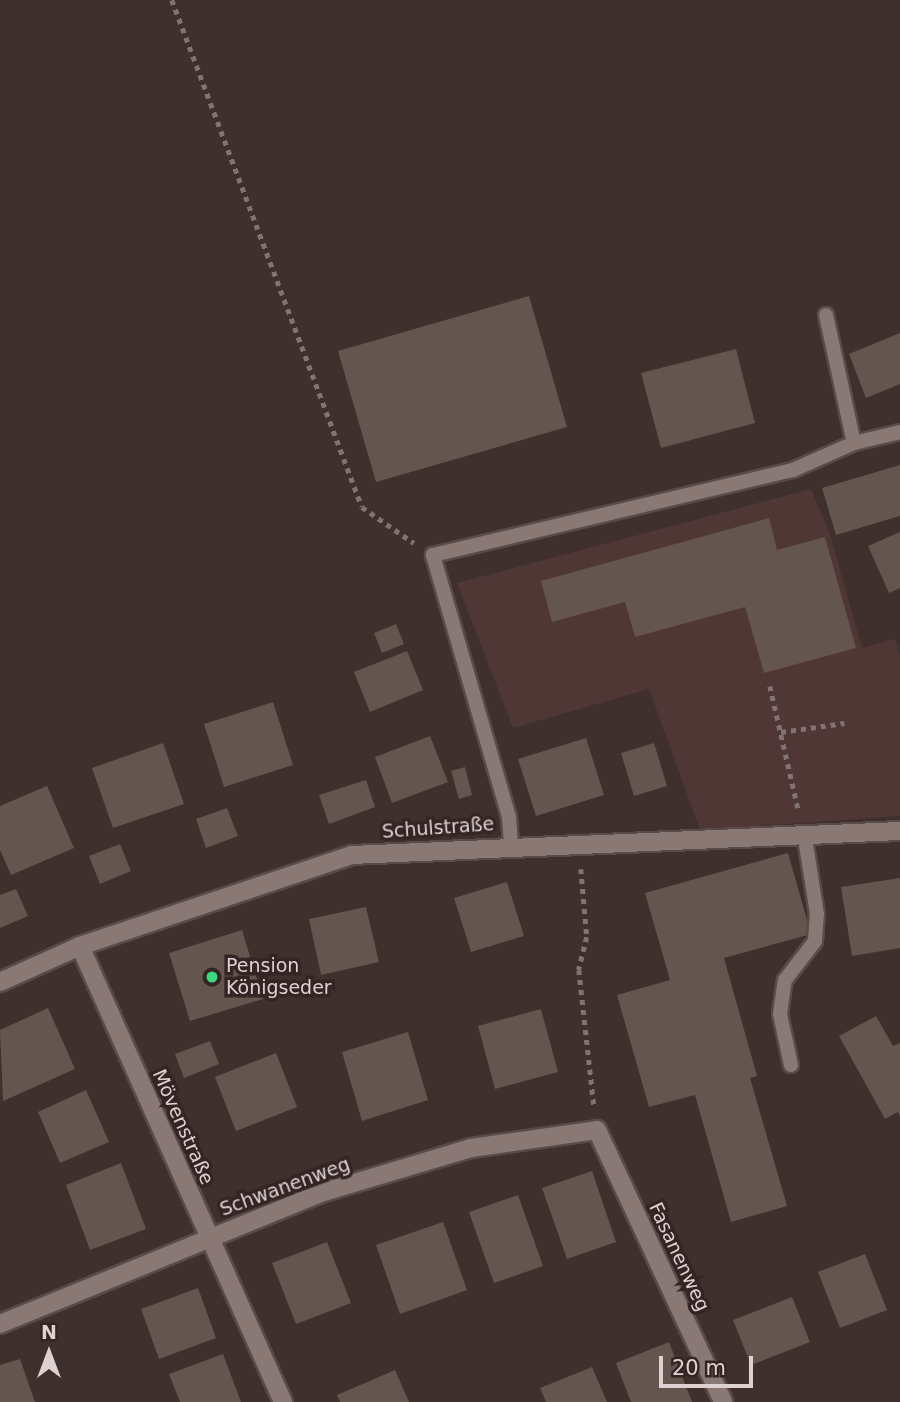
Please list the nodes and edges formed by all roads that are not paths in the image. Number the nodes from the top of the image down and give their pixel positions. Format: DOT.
graph roads {
  1 [pos="826,315"];
  2 [pos="900,432"];
  3 [pos="854,443"];
  4 [pos="900,831"];
  5 [pos="805,838"];
  6 [pos="511,845"];
  7 [pos="80,946"];
  8 [pos="0,982"];
  9 [pos="791,1065"];
  10 [pos="597,1129"];
  11 [pos="210,1238"];
  12 [pos="0,1324"];
  13 [pos="282,1402"];
  14 [pos="723,1402"];
  1 -- 3 [label="lane"];
  2 -- 3 [label="lane"];
  3 -- 6 [label="lane"];
  4 -- 5 [label="street, Schulstraße"];
  5 -- 6 [label="street, Schulstraße"];
  5 -- 9 [label="lane"];
  6 -- 7 [label="street, Schulstraße"];
  7 -- 8 [label="street, Schulstraße"];
  7 -- 11 [label="street, Mövenstraße"];
  10 -- 11 [label="street, Schwanenweg"];
  10 -- 14 [label="street, Fasanenweg"];
  11 -- 12 [label="street, Schwanenweg"];
  11 -- 13 [label="street, Mövenstraße"];
}
